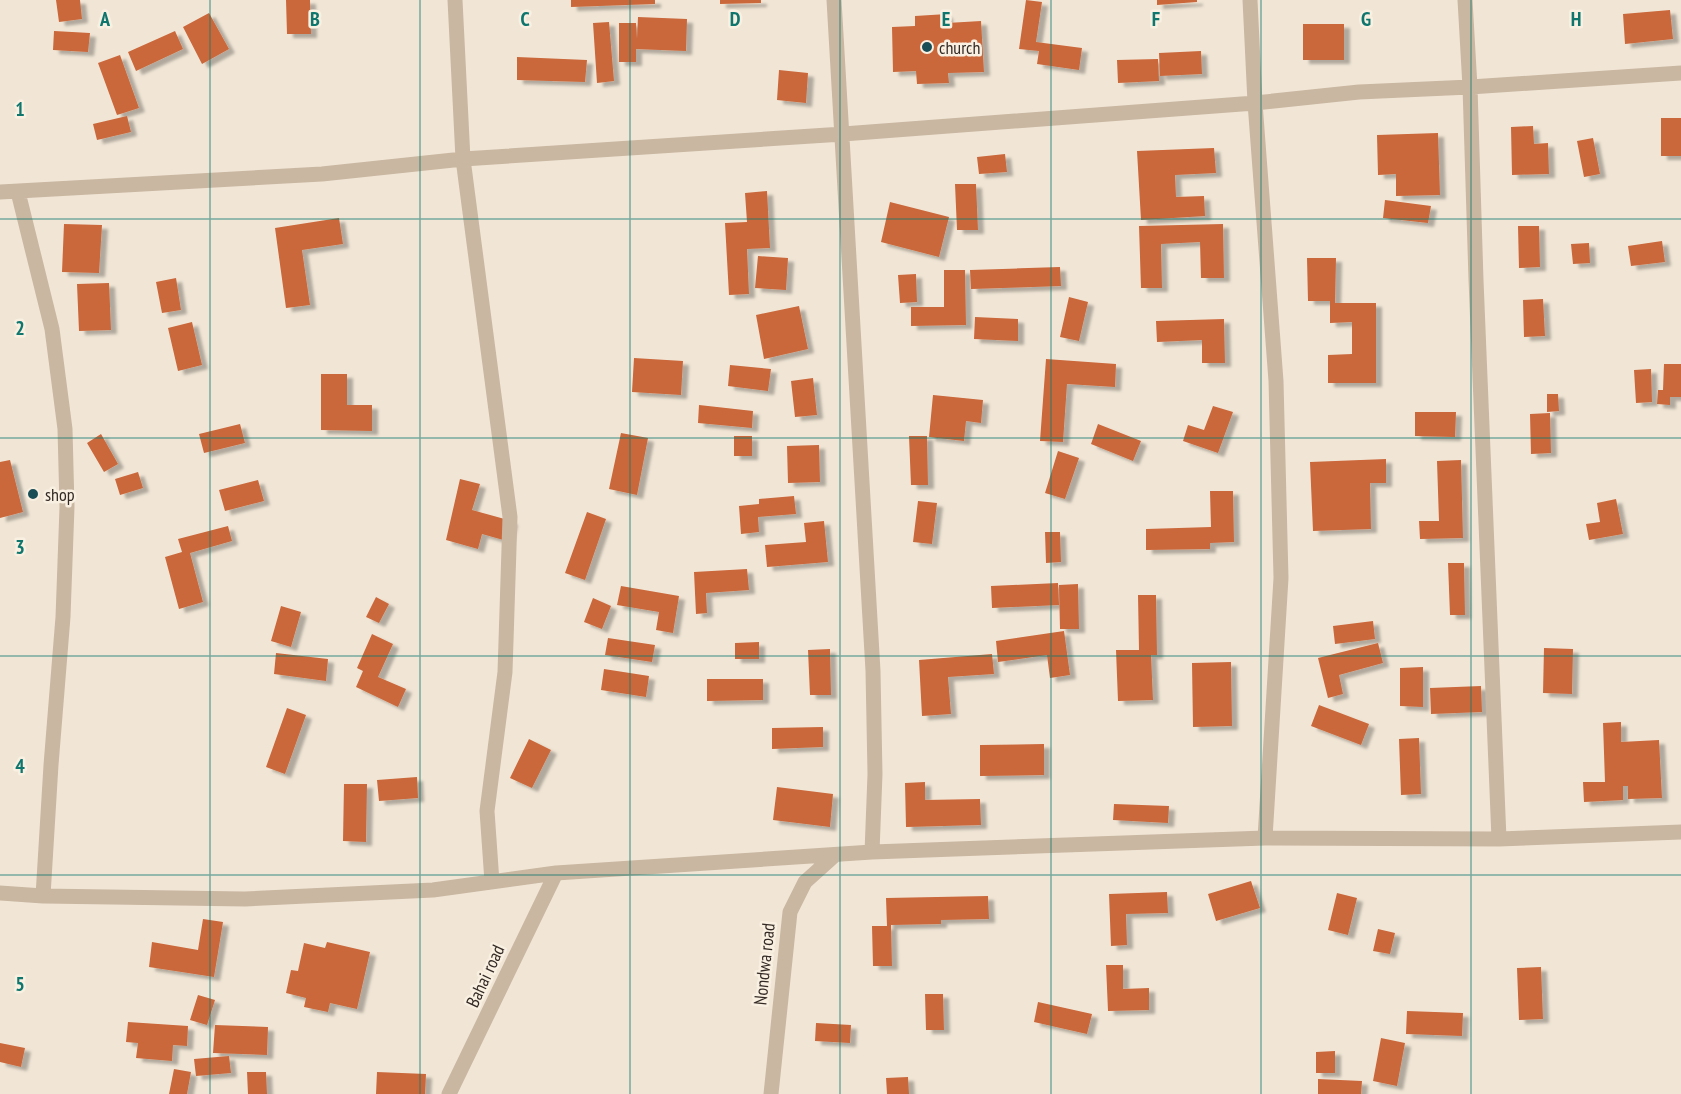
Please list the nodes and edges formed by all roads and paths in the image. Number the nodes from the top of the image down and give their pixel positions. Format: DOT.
graph roads {
  1 [pos="455,0"];
  2 [pos="834,0"];
  3 [pos="1250,0"];
  4 [pos="1465,0"];
  5 [pos="1681,73"];
  6 [pos="1470,87"];
  7 [pos="1255,103"];
  8 [pos="843,134"];
  9 [pos="464,159"];
  10 [pos="0,192"];
  11 [pos="18,192"];
  12 [pos="1681,832"];
  13 [pos="1265,838"];
  14 [pos="1499,839"];
  15 [pos="872,852"];
  16 [pos="835,855"];
  17 [pos="556,873"];
  18 [pos="492,882"];
  19 [pos="0,893"];
  20 [pos="44,897"];
  21 [pos="449,1094"];
  22 [pos="771,1094"];
  1 -- 9 [label="street"];
  2 -- 8 [label="street"];
  3 -- 7 [label="street"];
  4 -- 6 [label="street"];
  5 -- 6 [label="street"];
  6 -- 7 [label="street"];
  6 -- 14 [label="street"];
  7 -- 8 [label="street"];
  7 -- 13 [label="street"];
  8 -- 9 [label="street"];
  8 -- 15 [label="street"];
  9 -- 11 [label="street"];
  9 -- 18 [label="street"];
  10 -- 11 [label="street"];
  11 -- 20 [label="street"];
  12 -- 14 [label="street"];
  13 -- 14 [label="street"];
  13 -- 15 [label="street"];
  15 -- 16 [label="street"];
  16 -- 17 [label="street"];
  16 -- 22 [label="street, Nondwa road"];
  17 -- 18 [label="street"];
  17 -- 21 [label="street, Bahai road"];
  18 -- 20 [label="street"];
  19 -- 20 [label="street"];
}
